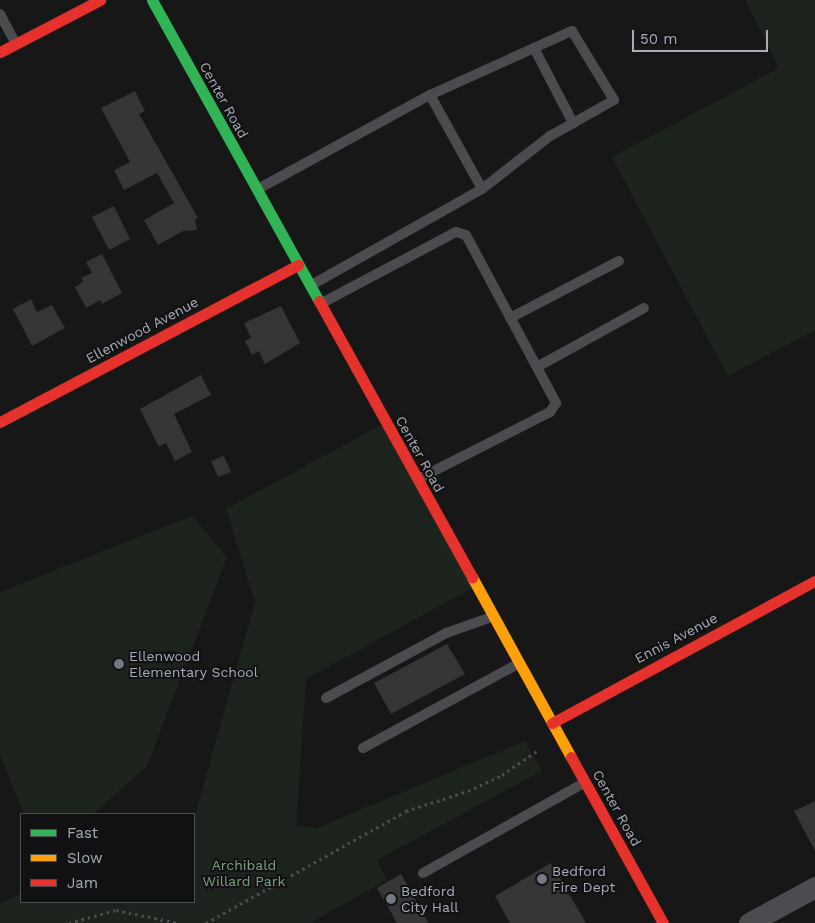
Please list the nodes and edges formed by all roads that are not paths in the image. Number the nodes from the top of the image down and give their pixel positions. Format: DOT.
graph roads {
  1 [pos="100,0"];
  2 [pos="152,0"];
  3 [pos="0,14"];
  4 [pos="16,44"];
  5 [pos="534,48"];
  6 [pos="0,52"];
  7 [pos="430,95"];
  8 [pos="573,123"];
  9 [pos="482,189"];
  10 [pos="256,190"];
  11 [pos="619,261"];
  12 [pos="298,265"];
  13 [pos="309,286"];
  14 [pos="320,305"];
  15 [pos="644,308"];
  16 [pos="510,318"];
  17 [pos="537,367"];
  18 [pos="0,422"];
  19 [pos="417,480"];
  20 [pos="815,581"];
  21 [pos="493,617"];
  22 [pos="519,664"];
  23 [pos="326,698"];
  24 [pos="552,722"];
  25 [pos="363,748"];
  26 [pos="585,783"];
  27 [pos="423,873"];
  28 [pos="815,887"];
  29 [pos="663,923"];
  30 [pos="749,923"];
  1 -- 4 [label="main road"];
  2 -- 10 [label="main road, Center Road"];
  3 -- 4 [label="lane"];
  4 -- 6 [label="main road"];
  5 -- 7 [label="lane"];
  5 -- 8 [label="lane"];
  5 -- 8 [label="lane"];
  7 -- 9 [label="lane"];
  7 -- 10 [label="lane"];
  8 -- 9 [label="lane"];
  9 -- 13 [label="lane"];
  10 -- 12 [label="main road, Center Road"];
  11 -- 16 [label="lane"];
  12 -- 13 [label="main road, Center Road"];
  12 -- 18 [label="main road, Ellenwood Avenue"];
  13 -- 14 [label="main road, Center Road"];
  14 -- 16 [label="lane"];
  14 -- 19 [label="main road, Center Road"];
  15 -- 17 [label="lane"];
  16 -- 17 [label="lane"];
  17 -- 19 [label="lane"];
  19 -- 21 [label="main road, Center Road"];
  20 -- 24 [label="main road, Ennis Avenue"];
  21 -- 22 [label="main road, Center Road"];
  21 -- 23 [label="lane"];
  22 -- 24 [label="main road, Center Road"];
  22 -- 25 [label="lane"];
  24 -- 26 [label="main road, Center Road"];
  26 -- 27 [label="lane"];
  26 -- 29 [label="main road, Center Road"];
  28 -- 30 [label="street"];
}
